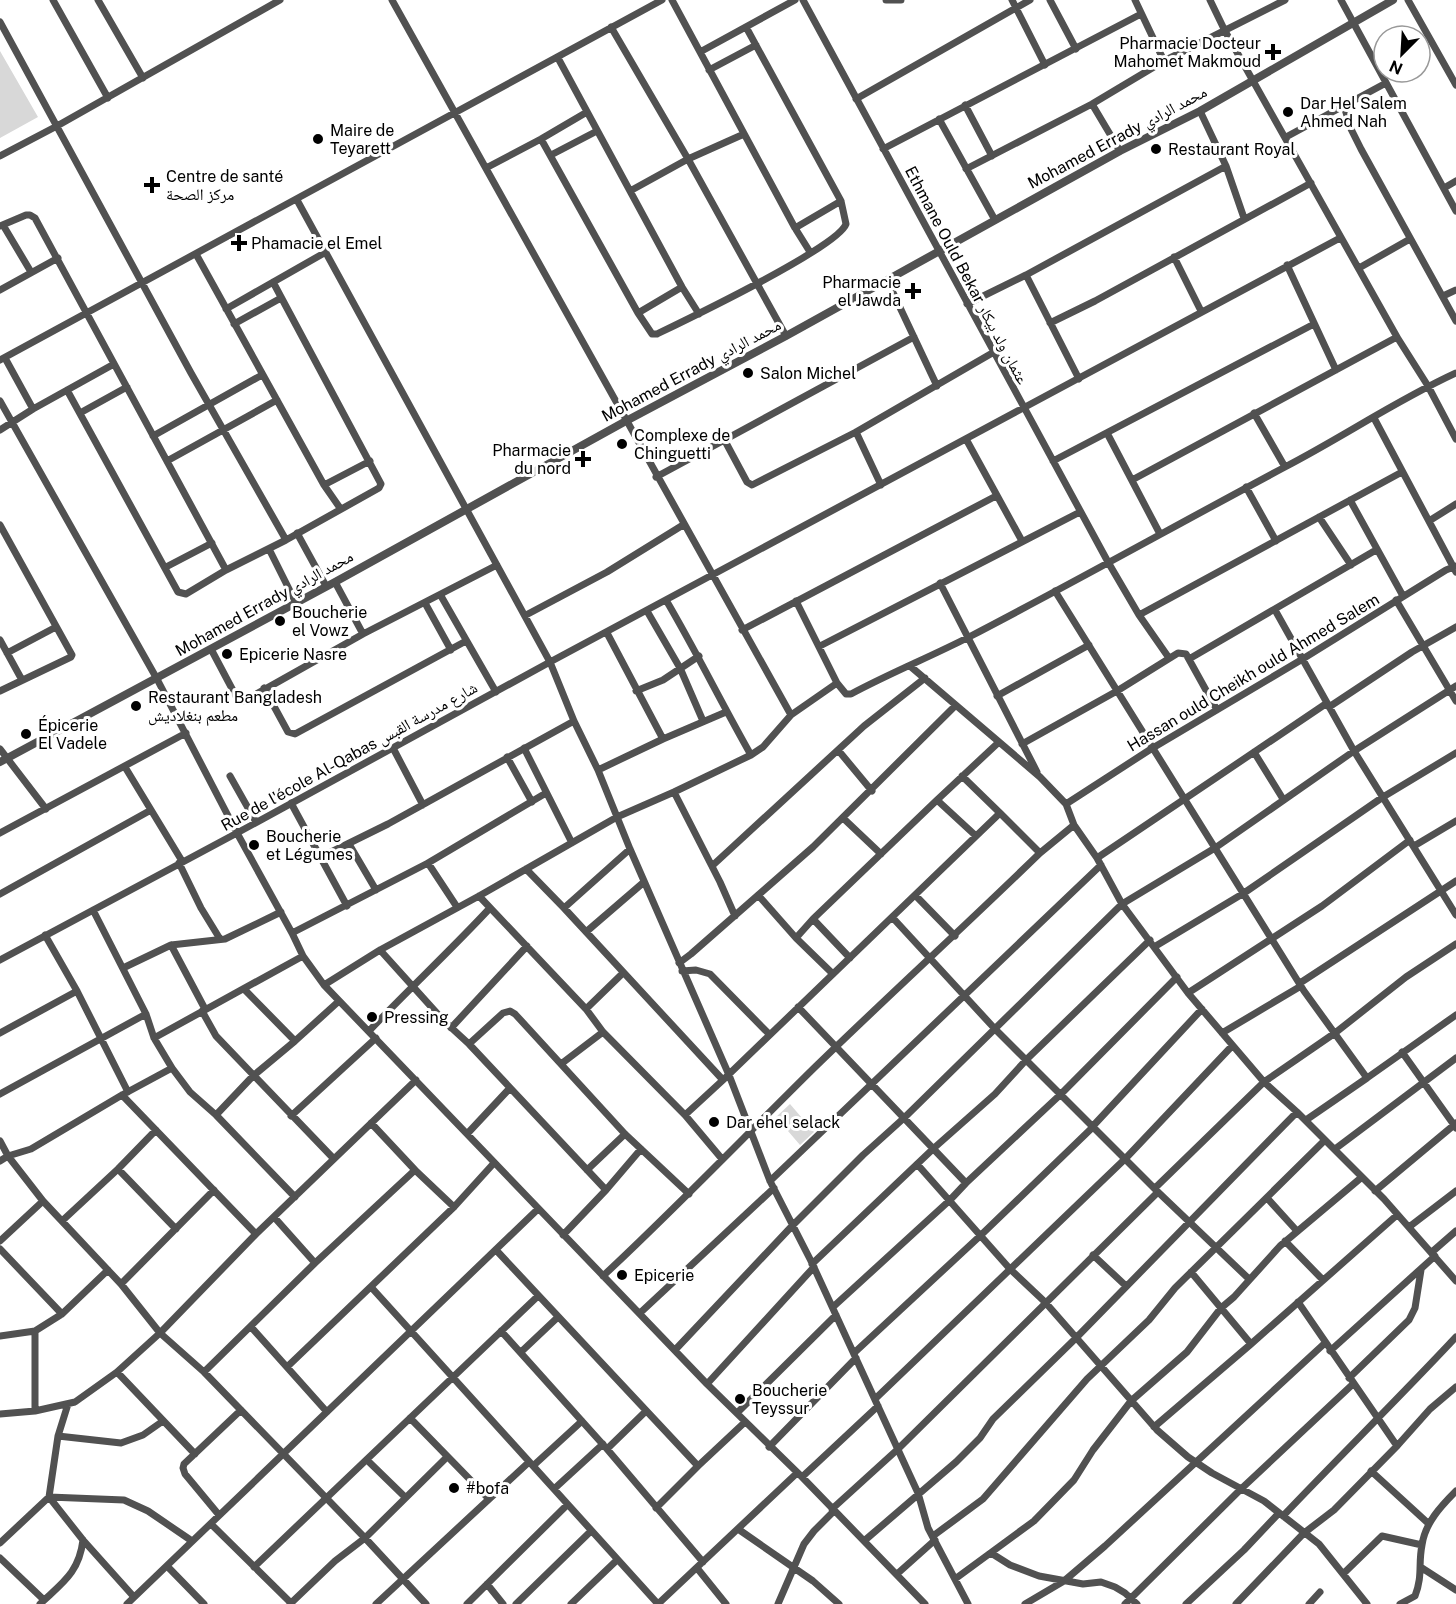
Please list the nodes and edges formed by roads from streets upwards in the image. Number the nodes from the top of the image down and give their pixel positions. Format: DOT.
graph roads {
  1 [pos="53,0"];
  2 [pos="98,0"];
  3 [pos="280,0"];
  4 [pos="392,0"];
  5 [pos="662,0"];
  6 [pos="672,0"];
  7 [pos="795,0"];
  8 [pos="803,0"];
  9 [pos="886,0"];
  10 [pos="901,0"];
  11 [pos="1012,0"];
  12 [pos="1030,0"];
  13 [pos="1050,0"];
  14 [pos="1134,0"];
  15 [pos="1210,0"];
  16 [pos="1285,0"];
  17 [pos="1341,0"];
  18 [pos="1393,0"];
  19 [pos="1408,0"];
  20 [pos="1016,8"];
  21 [pos="1141,14"];
  22 [pos="1354,21"];
  23 [pos="0,22"];
  24 [pos="611,27"];
  25 [pos="746,27"];
  26 [pos="1225,31"];
  27 [pos="756,45"];
  28 [pos="1076,48"];
  29 [pos="700,52"];
  30 [pos="1372,56"];
  31 [pos="558,58"];
  32 [pos="1164,61"];
  33 [pos="1045,65"];
  34 [pos="709,70"];
  35 [pos="143,78"];
  36 [pos="1254,81"];
  37 [pos="1384,84"];
  38 [pos="1387,84"];
  39 [pos="1456,85"];
  40 [pos="108,98"];
  41 [pos="856,99"];
  42 [pos="1092,104"];
  43 [pos="965,105"];
  44 [pos="1344,106"];
  45 [pos="1200,111"];
  46 [pos="587,112"];
  47 [pos="455,114"];
  48 [pos="939,119"];
  49 [pos="57,126"];
  50 [pos="597,131"];
  51 [pos="744,134"];
  52 [pos="1286,137"];
  53 [pos="541,139"];
  54 [pos="884,149"];
  55 [pos="1120,151"];
  56 [pos="551,155"];
  57 [pos="0,156"];
  58 [pos="992,156"];
  59 [pos="688,159"];
  60 [pos="1226,166"];
  61 [pos="486,168"];
  62 [pos="966,169"];
  63 [pos="1456,181"];
  64 [pos="1311,183"];
  65 [pos="1444,189"];
  66 [pos="630,191"];
  67 [pos="297,200"];
  68 [pos="841,201"];
  69 [pos="1456,211"];
  70 [pos="1244,218"];
  71 [pos="994,220"];
  72 [pos="1,226"];
  73 [pos="795,228"];
  74 [pos="1340,238"];
  75 [pos="1410,239"];
  76 [pos="326,252"];
  77 [pos="810,252"];
  78 [pos="939,252"];
  79 [pos="196,254"];
  80 [pos="1174,257"];
  81 [pos="58,258"];
  82 [pos="1287,265"];
  83 [pos="1359,268"];
  84 [pos="31,272"];
  85 [pos="1026,275"];
  86 [pos="887,280"];
  87 [pos="273,282"];
  88 [pos="757,282"];
  89 [pos="143,283"];
  90 [pos="682,287"];
  91 [pos="0,290"];
  92 [pos="1456,290"];
  93 [pos="1443,296"];
  94 [pos="281,298"];
  95 [pos="967,304"];
  96 [pos="226,309"];
  97 [pos="1201,311"];
  98 [pos="87,313"];
  99 [pos="638,313"];
  100 [pos="699,314"];
  101 [pos="1456,321"];
  102 [pos="1050,322"];
  103 [pos="234,324"];
  104 [pos="1314,324"];
  105 [pos="786,336"];
  106 [pos="1397,337"];
  107 [pos="914,338"];
  108 [pos="994,352"];
  109 [pos="3,359"];
  110 [pos="114,364"];
  111 [pos="1336,370"];
  112 [pos="1456,373"];
  113 [pos="262,375"];
  114 [pos="1079,379"];
  115 [pos="937,386"];
  116 [pos="1428,386"];
  117 [pos="127,387"];
  118 [pos="67,390"];
  119 [pos="277,400"];
  120 [pos="0,401"];
  121 [pos="210,404"];
  122 [pos="1024,408"];
  123 [pos="33,409"];
  124 [pos="80,413"];
  125 [pos="1254,413"];
  126 [pos="1374,418"];
  127 [pos="626,421"];
  128 [pos="12,423"];
  129 [pos="224,429"];
  130 [pos="0,430"];
  131 [pos="856,432"];
  132 [pos="1107,433"];
  133 [pos="153,436"];
  134 [pos="966,439"];
  135 [pos="1456,439"];
  136 [pos="725,441"];
  137 [pos="167,461"];
  138 [pos="370,461"];
  139 [pos="1053,461"];
  140 [pos="1285,467"];
  141 [pos="1402,472"];
  142 [pos="656,477"];
  143 [pos="1132,480"];
  144 [pos="324,485"];
  145 [pos="881,485"];
  146 [pos="1246,487"];
  147 [pos="996,496"];
  148 [pos="1350,500"];
  149 [pos="1456,504"];
  150 [pos="340,508"];
  151 [pos="466,508"];
  152 [pos="1080,512"];
  153 [pos="1319,517"];
  154 [pos="1429,521"];
  155 [pos="0,525"];
  156 [pos="683,525"];
  157 [pos="297,534"];
  158 [pos="1160,534"];
  159 [pos="286,540"];
  160 [pos="1022,541"];
  161 [pos="1276,541"];
  162 [pos="212,543"];
  163 [pos="269,549"];
  164 [pos="1376,550"];
  165 [pos="1108,562"];
  166 [pos="1351,565"];
  167 [pos="497,566"];
  168 [pos="166,567"];
  169 [pos="1455,569"];
  170 [pos="226,570"];
  171 [pos="711,576"];
  172 [pos="335,582"];
  173 [pos="940,583"];
  174 [pos="326,586"];
  175 [pos="1055,591"];
  176 [pos="441,596"];
  177 [pos="1400,598"];
  178 [pos="666,600"];
  179 [pos="796,602"];
  180 [pos="296,603"];
  181 [pos="426,603"];
  182 [pos="1275,610"];
  183 [pos="647,611"];
  184 [pos="526,615"];
  185 [pos="1139,615"];
  186 [pos="56,627"];
  187 [pos="1456,627"];
  188 [pos="742,630"];
  189 [pos="607,633"];
  190 [pos="363,634"];
  191 [pos="968,638"];
  192 [pos="0,640"];
  193 [pos="466,641"];
  194 [pos="1089,645"];
  195 [pos="820,646"];
  196 [pos="1422,646"];
  197 [pos="211,650"];
  198 [pos="451,650"];
  199 [pos="7,653"];
  200 [pos="699,656"];
  201 [pos="1169,657"];
  202 [pos="1189,659"];
  203 [pos="1301,660"];
  204 [pos="550,662"];
  205 [pos="910,666"];
  206 [pos="680,668"];
  207 [pos="925,678"];
  208 [pos="157,679"];
  209 [pos="22,680"];
  210 [pos="837,683"];
  211 [pos="264,688"];
  212 [pos="1453,688"];
  213 [pos="0,691"];
  214 [pos="636,691"];
  215 [pos="1117,691"];
  216 [pos="496,692"];
  217 [pos="997,696"];
  218 [pos="1456,701"];
  219 [pos="1328,705"];
  220 [pos="955,706"];
  221 [pos="1217,710"];
  222 [pos="726,712"];
  223 [pos="791,715"];
  224 [pos="574,721"];
  225 [pos="703,722"];
  226 [pos="186,733"];
  227 [pos="663,739"];
  228 [pos="999,742"];
  229 [pos="1022,744"];
  230 [pos="0,748"];
  231 [pos="393,748"];
  232 [pos="524,748"];
  233 [pos="1151,748"];
  234 [pos="838,750"];
  235 [pos="1354,751"];
  236 [pos="1254,752"];
  237 [pos="1456,753"];
  238 [pos="751,755"];
  239 [pos="507,757"];
  240 [pos="4,760"];
  241 [pos="125,767"];
  242 [pos="598,770"];
  243 [pos="230,776"];
  244 [pos="962,776"];
  245 [pos="1040,777"];
  246 [pos="872,790"];
  247 [pos="674,792"];
  248 [pos="546,793"];
  249 [pos="1383,797"];
  250 [pos="1184,799"];
  251 [pos="1283,799"];
  252 [pos="937,800"];
  253 [pos="532,802"];
  254 [pos="291,803"];
  255 [pos="1065,804"];
  256 [pos="423,805"];
  257 [pos="46,809"];
  258 [pos="151,810"];
  259 [pos="1000,813"];
  260 [pos="617,817"];
  261 [pos="843,818"];
  262 [pos="1456,821"];
  263 [pos="256,822"];
  264 [pos="1074,825"];
  265 [pos="0,833"];
  266 [pos="237,833"];
  267 [pos="976,836"];
  268 [pos="572,843"];
  269 [pos="1412,843"];
  270 [pos="349,844"];
  271 [pos="1215,848"];
  272 [pos="630,849"];
  273 [pos="1040,853"];
  274 [pos="881,854"];
  275 [pos="321,857"];
  276 [pos="1099,861"];
  277 [pos="181,862"];
  278 [pos="428,863"];
  279 [pos="711,866"];
  280 [pos="526,869"];
  281 [pos="1456,880"];
  282 [pos="644,882"];
  283 [pos="376,890"];
  284 [pos="1440,890"];
  285 [pos="1244,893"];
  286 [pos="0,894"];
  287 [pos="758,895"];
  288 [pos="915,895"];
  289 [pos="479,896"];
  290 [pos="1122,904"];
  291 [pos="347,906"];
  292 [pos="458,907"];
  293 [pos="490,908"];
  294 [pos="564,908"];
  295 [pos="93,910"];
  296 [pos="281,912"];
  297 [pos="1456,915"];
  298 [pos="735,916"];
  299 [pos="892,917"];
  300 [pos="813,919"];
  301 [pos="586,932"];
  302 [pos="292,933"];
  303 [pos="45,936"];
  304 [pos="955,936"];
  305 [pos="796,938"];
  306 [pos="220,939"];
  307 [pos="1273,939"];
  308 [pos="1152,943"];
  309 [pos="1456,944"];
  310 [pos="171,945"];
  311 [pos="527,946"];
  312 [pos="380,950"];
  313 [pos="303,956"];
  314 [pos="850,958"];
  315 [pos="931,959"];
  316 [pos="0,960"];
  317 [pos="679,963"];
  318 [pos="123,968"];
  319 [pos="682,971"];
  320 [pos="623,973"];
  321 [pos="832,974"];
  322 [pos="1177,977"];
  323 [pos="324,985"];
  324 [pos="1300,985"];
  325 [pos="411,986"];
  326 [pos="244,989"];
  327 [pos="77,991"];
  328 [pos="1188,993"];
  329 [pos="963,996"];
  330 [pos="339,1001"];
  331 [pos="798,1007"];
  332 [pos="586,1009"];
  333 [pos="204,1010"];
  334 [pos="1202,1010"];
  335 [pos="146,1014"];
  336 [pos="1456,1015"];
  337 [pos="451,1028"];
  338 [pos="995,1029"];
  339 [pos="369,1031"];
  340 [pos="603,1032"];
  341 [pos="1222,1033"];
  342 [pos="1335,1033"];
  343 [pos="0,1034"];
  344 [pos="769,1034"];
  345 [pos="100,1038"];
  346 [pos="154,1038"];
  347 [pos="376,1038"];
  348 [pos="295,1041"];
  349 [pos="469,1044"];
  350 [pos="1232,1046"];
  351 [pos="836,1047"];
  352 [pos="1402,1052"];
  353 [pos="1456,1058"];
  354 [pos="1027,1059"];
  355 [pos="561,1064"];
  356 [pos="172,1068"];
  357 [pos="253,1076"];
  358 [pos="726,1077"];
  359 [pos="1367,1078"];
  360 [pos="416,1080"];
  361 [pos="1264,1082"];
  362 [pos="871,1083"];
  363 [pos="1424,1084"];
  364 [pos="510,1088"];
  365 [pos="0,1094"];
  366 [pos="125,1094"];
  367 [pos="1061,1094"];
  368 [pos="1298,1112"];
  369 [pos="685,1114"];
  370 [pos="216,1115"];
  371 [pos="291,1116"];
  372 [pos="904,1118"];
  373 [pos="1306,1120"];
  374 [pos="371,1123"];
  375 [pos="1455,1125"];
  376 [pos="1094,1126"];
  377 [pos="752,1129"];
  378 [pos="156,1130"];
  379 [pos="467,1134"];
  380 [pos="625,1134"];
  381 [pos="1325,1140"];
  382 [pos="0,1141"];
  383 [pos="934,1148"];
  384 [pos="641,1149"];
  385 [pos="1335,1149"];
  386 [pos="8,1156"];
  387 [pos="1126,1158"];
  388 [pos="334,1159"];
  389 [pos="722,1159"];
  390 [pos="0,1161"];
  391 [pos="494,1163"];
  392 [pos="917,1164"];
  393 [pos="118,1169"];
  394 [pos="415,1170"];
  395 [pos="587,1170"];
  396 [pos="1362,1177"];
  397 [pos="770,1181"];
  398 [pos="966,1183"];
  399 [pos="774,1188"];
  400 [pos="214,1190"];
  401 [pos="1157,1190"];
  402 [pos="606,1191"];
  403 [pos="1375,1191"];
  404 [pos="1456,1191"];
  405 [pos="690,1194"];
  406 [pos="295,1197"];
  407 [pos="1267,1198"];
  408 [pos="950,1200"];
  409 [pos="42,1201"];
  410 [pos="454,1207"];
  411 [pos="538,1209"];
  412 [pos="1397,1215"];
  413 [pos="274,1217"];
  414 [pos="62,1221"];
  415 [pos="1189,1221"];
  416 [pos="792,1226"];
  417 [pos="1409,1227"];
  418 [pos="176,1229"];
  419 [pos="1456,1231"];
  420 [pos="1297,1232"];
  421 [pos="256,1234"];
  422 [pos="563,1235"];
  423 [pos="980,1236"];
  424 [pos="0,1241"];
  425 [pos="1286,1241"];
  426 [pos="1216,1248"];
  427 [pos="0,1249"];
  428 [pos="496,1250"];
  429 [pos="1434,1254"];
  430 [pos="1093,1255"];
  431 [pos="315,1263"];
  432 [pos="813,1265"];
  433 [pos="1010,1269"];
  434 [pos="1421,1269"];
  435 [pos="108,1270"];
  436 [pos="1191,1272"];
  437 [pos="603,1276"];
  438 [pos="1249,1279"];
  439 [pos="1323,1280"];
  440 [pos="1456,1281"];
  441 [pos="121,1284"];
  442 [pos="1126,1286"];
  443 [pos="371,1287"];
  444 [pos="538,1296"];
  445 [pos="1045,1302"];
  446 [pos="1298,1302"];
  447 [pos="833,1307"];
  448 [pos="1221,1308"];
  449 [pos="640,1313"];
  450 [pos="62,1314"];
  451 [pos="836,1315"];
  452 [pos="558,1317"];
  453 [pos="250,1328"];
  454 [pos="35,1331"];
  455 [pos="412,1331"];
  456 [pos="501,1331"];
  457 [pos="159,1333"];
  458 [pos="0,1336"];
  459 [pos="1456,1337"];
  460 [pos="1075,1339"];
  461 [pos="1325,1343"];
  462 [pos="1251,1344"];
  463 [pos="675,1350"];
  464 [pos="1330,1351"];
  465 [pos="520,1352"];
  466 [pos="855,1355"];
  467 [pos="287,1366"];
  468 [pos="1099,1366"];
  469 [pos="117,1372"];
  470 [pos="204,1372"];
  471 [pos="453,1377"];
  472 [pos="1351,1381"];
  473 [pos="707,1384"];
  474 [pos="1456,1387"];
  475 [pos="1131,1401"];
  476 [pos="876,1402"];
  477 [pos="68,1404"];
  478 [pos="241,1410"];
  479 [pos="35,1411"];
  480 [pos="646,1411"];
  481 [pos="327,1412"];
  482 [pos="737,1413"];
  483 [pos="0,1414"];
  484 [pos="410,1418"];
  485 [pos="1378,1420"];
  486 [pos="163,1421"];
  487 [pos="582,1421"];
  488 [pos="746,1422"];
  489 [pos="1154,1427"];
  490 [pos="58,1436"];
  491 [pos="605,1446"];
  492 [pos="1397,1446"];
  493 [pos="769,1447"];
  494 [pos="898,1449"];
  495 [pos="195,1454"];
  496 [pos="284,1454"];
  497 [pos="447,1456"];
  498 [pos="367,1460"];
  499 [pos="1196,1462"];
  500 [pos="531,1464"];
  501 [pos="698,1466"];
  502 [pos="1371,1471"];
  503 [pos="800,1475"];
  504 [pos="554,1489"];
  505 [pos="1240,1490"];
  506 [pos="1456,1491"];
  507 [pos="918,1493"];
  508 [pos="49,1497"];
  509 [pos="405,1497"];
  510 [pos="488,1498"];
  511 [pos="326,1499"];
  512 [pos="567,1504"];
  513 [pos="656,1508"];
  514 [pos="833,1510"];
  515 [pos="219,1515"];
  516 [pos="1281,1515"];
  517 [pos="211,1524"];
  518 [pos="1429,1524"];
  519 [pos="738,1529"];
  520 [pos="591,1531"];
  521 [pos="1304,1533"];
  522 [pos="365,1538"];
  523 [pos="934,1538"];
  524 [pos="82,1540"];
  525 [pos="192,1541"];
  526 [pos="864,1541"];
  527 [pos="0,1543"];
  528 [pos="1422,1545"];
  529 [pos="991,1553"];
  530 [pos="0,1558"];
  531 [pos="617,1560"];
  532 [pos="703,1562"];
  533 [pos="167,1566"];
  534 [pos="254,1567"];
  535 [pos="697,1568"];
  536 [pos="1422,1568"];
  537 [pos="794,1569"];
  538 [pos="897,1574"];
  539 [pos="1343,1574"];
  540 [pos="402,1579"];
  541 [pos="956,1579"];
  542 [pos="1064,1581"];
  543 [pos="487,1584"];
  544 [pos="1456,1590"];
  545 [pos="1320,1592"];
  546 [pos="134,1597"];
  547 [pos="1131,1598"];
  548 [pos="1414,1600"];
  549 [pos="42,1602"];
  550 [pos="127,1604"];
  551 [pos="204,1604"];
  552 [pos="291,1604"];
  553 [pos="376,1604"];
  554 [pos="426,1604"];
  555 [pos="467,1604"];
  556 [pos="503,1604"];
  557 [pos="516,1604"];
  558 [pos="571,1604"];
  559 [pos="658,1604"];
  560 [pos="726,1604"];
  561 [pos="778,1604"];
  562 [pos="839,1604"];
  563 [pos="926,1604"];
  564 [pos="968,1604"];
  565 [pos="1025,1604"];
  566 [pos="1125,1604"];
  567 [pos="1137,1604"];
  568 [pos="1186,1604"];
  569 [pos="1236,1604"];
  570 [pos="1309,1604"];
  571 [pos="1367,1604"];
  572 [pos="1400,1604"];
  1 -- 40 [label="street"];
  2 -- 35 [label="street"];
  3 -- 35 [label="street"];
  4 -- 47 [label="street"];
  5 -- 24 [label="street"];
  6 -- 29 [label="street"];
  7 -- 25 [label="street"];
  8 -- 41 [label="street, Ethmane Ould Bekar عثمان ولد بيكار"];
  9 -- 10 [label="street"];
  11 -- 20 [label="street"];
  12 -- 20 [label="street"];
  13 -- 28 [label="street"];
  14 -- 21 [label="street"];
  15 -- 26 [label="street"];
  16 -- 26 [label="street"];
  17 -- 22 [label="street"];
  18 -- 22 [label="street, Mohamed Errady محمد الرادي"];
  19 -- 39 [label="street"];
  20 -- 33 [label="street"];
  20 -- 41 [label="street"];
  21 -- 28 [label="street"];
  21 -- 32 [label="street"];
  22 -- 30 [label="street"];
  22 -- 36 [label="street, Mohamed Errady محمد الرادي"];
  23 -- 49 [label="street"];
  24 -- 31 [label="street"];
  24 -- 59 [label="street"];
  25 -- 27 [label="street"];
  25 -- 29 [label="street"];
  26 -- 32 [label="street"];
  26 -- 36 [label="street"];
  27 -- 34 [label="street"];
  27 -- 68 [label="street"];
  28 -- 33 [label="street"];
  29 -- 34 [label="street"];
  31 -- 46 [label="street"];
  31 -- 47 [label="street"];
  32 -- 42 [label="street"];
  33 -- 43 [label="street"];
  34 -- 51 [label="street"];
  35 -- 40 [label="street"];
  36 -- 45 [label="street, Mohamed Errady محمد الرادي"];
  36 -- 52 [label="street"];
  37 -- 44 [label="street"];
  38 -- 65 [label="street"];
  40 -- 49 [label="street"];
  41 -- 54 [label="street, Ethmane Ould Bekar عثمان ولد بيكار"];
  42 -- 55 [label="street"];
  42 -- 58 [label="street"];
  43 -- 48 [label="street"];
  43 -- 58 [label="street"];
  44 -- 52 [label="street"];
  44 -- 75 [label="street"];
  45 -- 55 [label="street, Mohamed Errady محمد الرادي"];
  45 -- 60 [label="street"];
  46 -- 50 [label="street"];
  46 -- 53 [label="street"];
  47 -- 61 [label="street"];
  47 -- 67 [label="street"];
  48 -- 54 [label="street"];
  48 -- 62 [label="street"];
  49 -- 57 [label="street"];
  49 -- 89 [label="street"];
  50 -- 56 [label="street"];
  50 -- 66 [label="street"];
  51 -- 59 [label="street"];
  51 -- 73 [label="street"];
  52 -- 64 [label="street"];
  53 -- 56 [label="street"];
  53 -- 61 [label="street"];
  54 -- 78 [label="street, Ethmane Ould Bekar عثمان ولد بيكار"];
  55 -- 71 [label="street, Mohamed Errady محمد الرادي"];
  56 -- 99 [label="street"];
  58 -- 62 [label="street"];
  59 -- 66 [label="street"];
  59 -- 88 [label="street"];
  60 -- 70 [label="street"];
  60 -- 85 [label="street"];
  61 -- 127 [label="street"];
  62 -- 71 [label="street"];
  63 -- 65 [label="street"];
  64 -- 70 [label="street"];
  64 -- 74 [label="street"];
  65 -- 69 [label="street"];
  66 -- 90 [label="street"];
  67 -- 76 [label="street"];
  67 -- 79 [label="street"];
  68 -- 73 [label="street"];
  68 -- 77 [label="street"];
  70 -- 80 [label="street"];
  71 -- 78 [label="street, Mohamed Errady محمد الرادي"];
  72 -- 81 [label="street"];
  72 -- 84 [label="street"];
  73 -- 77 [label="street"];
  74 -- 82 [label="street, Rue de l'école Al-Qabas شارع مدرسة القبس"];
  74 -- 83 [label="street"];
  75 -- 83 [label="street"];
  75 -- 93 [label="street"];
  76 -- 87 [label="street"];
  76 -- 151 [label="street"];
  77 -- 88 [label="street"];
  78 -- 86 [label="street, Mohamed Errady محمد الرادي"];
  78 -- 95 [label="street, Ethmane Ould Bekar عثمان ولد بيكار"];
  79 -- 89 [label="street"];
  79 -- 96 [label="street"];
  80 -- 97 [label="street"];
  80 -- 102 [label="street"];
  81 -- 84 [label="street"];
  81 -- 98 [label="street"];
  82 -- 97 [label="street, Rue de l'école Al-Qabas شارع مدرسة القبس"];
  82 -- 104 [label="street"];
  83 -- 106 [label="street"];
  84 -- 91 [label="street"];
  85 -- 95 [label="street"];
  85 -- 102 [label="street"];
  86 -- 105 [label="street, Mohamed Errady محمد الرادي"];
  86 -- 107 [label="street"];
  87 -- 94 [label="street"];
  87 -- 96 [label="street"];
  88 -- 100 [label="street"];
  88 -- 105 [label="street"];
  89 -- 98 [label="street"];
  89 -- 121 [label="street"];
  90 -- 99 [label="street"];
  90 -- 100 [label="street"];
  92 -- 93 [label="street"];
  93 -- 101 [label="street"];
  94 -- 103 [label="street"];
  94 -- 138 [label="street"];
  95 -- 108 [label="street, Ethmane Ould Bekar عثمان ولد بيكار"];
  96 -- 103 [label="street"];
  97 -- 114 [label="street, Rue de l'école Al-Qabas شارع مدرسة القبس"];
  98 -- 109 [label="street"];
  98 -- 110 [label="street"];
  99 -- 100 [label="street"];
  102 -- 114 [label="street"];
  103 -- 113 [label="street"];
  104 -- 111 [label="street"];
  104 -- 132 [label="street"];
  105 -- 127 [label="street, Mohamed Errady محمد الرادي"];
  106 -- 111 [label="street"];
  106 -- 116 [label="street"];
  107 -- 115 [label="street"];
  107 -- 136 [label="street"];
  108 -- 115 [label="street"];
  108 -- 122 [label="street, Ethmane Ould Bekar عثمان ولد بيكار"];
  109 -- 123 [label="street"];
  110 -- 117 [label="street"];
  110 -- 118 [label="street"];
  111 -- 125 [label="street"];
  112 -- 116 [label="street"];
  113 -- 119 [label="street"];
  113 -- 121 [label="street"];
  114 -- 122 [label="street, Rue de l'école Al-Qabas شارع مدرسة القبس"];
  115 -- 131 [label="street"];
  116 -- 126 [label="street"];
  116 -- 135 [label="street"];
  117 -- 124 [label="street"];
  117 -- 133 [label="street"];
  118 -- 123 [label="street"];
  118 -- 124 [label="street"];
  119 -- 129 [label="street"];
  119 -- 144 [label="street"];
  120 -- 128 [label="street"];
  121 -- 129 [label="street"];
  121 -- 133 [label="street"];
  122 -- 134 [label="street, Rue de l'école Al-Qabas شارع مدرسة القبس"];
  122 -- 139 [label="street, Ethmane Ould Bekar عثمان ولد بيكار"];
  123 -- 128 [label="street"];
  124 -- 168 [label="street"];
  125 -- 140 [label="street"];
  125 -- 143 [label="street"];
  126 -- 140 [label="street"];
  126 -- 141 [label="street"];
  127 -- 142 [label="street"];
  127 -- 151 [label="street, Mohamed Errady محمد الرادي"];
  128 -- 130 [label="street"];
  128 -- 208 [label="street"];
  129 -- 137 [label="street"];
  129 -- 159 [label="street"];
  131 -- 136 [label="street"];
  131 -- 145 [label="street"];
  132 -- 139 [label="street"];
  132 -- 143 [label="street"];
  133 -- 137 [label="street"];
  134 -- 145 [label="street, Rue de l'école Al-Qabas شارع مدرسة القبس"];
  134 -- 147 [label="street"];
  136 -- 142 [label="street"];
  137 -- 162 [label="street"];
  138 -- 144 [label="street"];
  138 -- 150 [label="street"];
  139 -- 152 [label="street, Ethmane Ould Bekar عثمان ولد بيكار"];
  140 -- 146 [label="street"];
  141 -- 148 [label="street"];
  141 -- 154 [label="street"];
  142 -- 156 [label="street"];
  143 -- 158 [label="street"];
  144 -- 150 [label="street"];
  145 -- 171 [label="street, Rue de l'école Al-Qabas شارع مدرسة القبس"];
  146 -- 158 [label="street"];
  146 -- 161 [label="street"];
  147 -- 160 [label="street"];
  147 -- 179 [label="street"];
  148 -- 153 [label="street"];
  148 -- 164 [label="street"];
  149 -- 154 [label="street"];
  150 -- 157 [label="street"];
  151 -- 167 [label="street"];
  151 -- 172 [label="street, Mohamed Errady محمد الرادي"];
  152 -- 160 [label="street"];
  152 -- 165 [label="street, Ethmane Ould Bekar عثمان ولد بيكار"];
  153 -- 161 [label="street"];
  153 -- 166 [label="street"];
  154 -- 169 [label="street"];
  155 -- 186 [label="street"];
  156 -- 171 [label="street"];
  156 -- 184 [label="street"];
  157 -- 159 [label="street"];
  157 -- 174 [label="street"];
  158 -- 165 [label="street"];
  159 -- 163 [label="street"];
  160 -- 173 [label="street"];
  161 -- 185 [label="street"];
  162 -- 168 [label="street"];
  162 -- 170 [label="street"];
  163 -- 170 [label="street"];
  163 -- 180 [label="street"];
  164 -- 166 [label="street"];
  164 -- 177 [label="street"];
  165 -- 175 [label="street"];
  165 -- 185 [label="street, Ethmane Ould Bekar عثمان ولد بيكار"];
  166 -- 182 [label="street"];
  167 -- 176 [label="street"];
  167 -- 184 [label="street"];
  168 -- 170 [label="street"];
  169 -- 177 [label="street, Hassan ould Cheikh ould Ahmed Salem"];
  171 -- 178 [label="street, Rue de l'école Al-Qabas شارع مدرسة القبس"];
  171 -- 188 [label="street"];
  172 -- 174 [label="street, Mohamed Errady محمد الرادي"];
  172 -- 190 [label="street"];
  173 -- 191 [label="street"];
  173 -- 195 [label="street"];
  174 -- 180 [label="street, Mohamed Errady محمد الرادي"];
  175 -- 191 [label="street"];
  175 -- 194 [label="street"];
  176 -- 181 [label="street"];
  176 -- 193 [label="street"];
  177 -- 196 [label="street"];
  177 -- 203 [label="street, Hassan ould Cheikh ould Ahmed Salem"];
  178 -- 183 [label="street, Rue de l'école Al-Qabas شارع مدرسة القبس"];
  178 -- 200 [label="street"];
  179 -- 188 [label="street"];
  179 -- 195 [label="street"];
  180 -- 197 [label="street, Mohamed Errady محمد الرادي"];
  181 -- 190 [label="street"];
  181 -- 198 [label="street"];
  182 -- 202 [label="street"];
  182 -- 203 [label="street"];
  183 -- 189 [label="street, Rue de l'école Al-Qabas شارع مدرسة القبس"];
  183 -- 206 [label="street"];
  184 -- 204 [label="street"];
  185 -- 201 [label="street, Ethmane Ould Bekar عثمان ولد بيكار"];
  186 -- 199 [label="street"];
  186 -- 209 [label="street"];
  187 -- 196 [label="street"];
  188 -- 223 [label="street"];
  189 -- 204 [label="street, Rue de l'école Al-Qabas شارع مدرسة القبس"];
  189 -- 214 [label="street"];
  190 -- 211 [label="street"];
  191 -- 205 [label="street"];
  191 -- 217 [label="street"];
  192 -- 199 [label="street"];
  193 -- 198 [label="street"];
  193 -- 216 [label="street"];
  194 -- 215 [label="street"];
  194 -- 217 [label="street"];
  195 -- 210 [label="street"];
  196 -- 212 [label="street"];
  196 -- 219 [label="street"];
  197 -- 208 [label="street, Mohamed Errady محمد الرادي"];
  197 -- 211 [label="street"];
  198 -- 211 [label="street"];
  199 -- 209 [label="street"];
  200 -- 206 [label="street"];
  200 -- 222 [label="street"];
  201 -- 202 [label="street"];
  201 -- 215 [label="street"];
  202 -- 221 [label="street"];
  203 -- 219 [label="street"];
  203 -- 221 [label="street, Hassan ould Cheikh ould Ahmed Salem"];
  204 -- 216 [label="street, Rue de l'école Al-Qabas شارع مدرسة القبس"];
  204 -- 224 [label="street"];
  205 -- 207 [label="street"];
  205 -- 210 [label="street"];
  206 -- 214 [label="street"];
  206 -- 225 [label="street"];
  207 -- 220 [label="street"];
  207 -- 234 [label="street"];
  208 -- 226 [label="street"];
  208 -- 240 [label="street, Mohamed Errady محمد الرادي"];
  209 -- 213 [label="street"];
  210 -- 223 [label="street"];
  212 -- 218 [label="street"];
  212 -- 235 [label="street"];
  214 -- 227 [label="street"];
  215 -- 229 [label="street"];
  215 -- 233 [label="street"];
  216 -- 231 [label="street, Rue de l'école Al-Qabas شارع مدرسة القبس"];
  217 -- 229 [label="street"];
  219 -- 235 [label="street"];
  219 -- 236 [label="street"];
  220 -- 228 [label="street"];
  220 -- 246 [label="street"];
  221 -- 233 [label="street, Hassan ould Cheikh ould Ahmed Salem"];
  222 -- 225 [label="street"];
  222 -- 238 [label="street"];
  223 -- 238 [label="street"];
  224 -- 232 [label="street"];
  224 -- 242 [label="street"];
  225 -- 227 [label="street"];
  226 -- 241 [label="street"];
  226 -- 266 [label="street"];
  227 -- 242 [label="street"];
  228 -- 244 [label="street"];
  228 -- 245 [label="street"];
  229 -- 245 [label="street"];
  230 -- 240 [label="street"];
  231 -- 254 [label="street, Rue de l'école Al-Qabas شارع مدرسة القبس"];
  231 -- 256 [label="street"];
  232 -- 239 [label="street"];
  232 -- 248 [label="street"];
  233 -- 250 [label="street"];
  233 -- 255 [label="street, Hassan ould Cheikh ould Ahmed Salem"];
  234 -- 246 [label="street"];
  234 -- 279 [label="street"];
  235 -- 249 [label="street"];
  235 -- 251 [label="street"];
  236 -- 250 [label="street"];
  236 -- 251 [label="street"];
  237 -- 249 [label="street"];
  238 -- 247 [label="street"];
  239 -- 253 [label="street"];
  239 -- 256 [label="street"];
  240 -- 257 [label="street"];
  241 -- 257 [label="street"];
  241 -- 258 [label="street"];
  242 -- 260 [label="street"];
  243 -- 263 [label="street"];
  244 -- 252 [label="street"];
  244 -- 259 [label="street"];
  245 -- 255 [label="street"];
  246 -- 261 [label="street"];
  247 -- 260 [label="street"];
  247 -- 279 [label="street"];
  248 -- 253 [label="street"];
  248 -- 268 [label="street"];
  249 -- 269 [label="street"];
  249 -- 285 [label="street"];
  250 -- 271 [label="street"];
  250 -- 276 [label="street"];
  251 -- 271 [label="street"];
  252 -- 267 [label="street"];
  252 -- 274 [label="street"];
  253 -- 278 [label="street"];
  254 -- 263 [label="street, Rue de l'école Al-Qabas شارع مدرسة القبس"];
  254 -- 275 [label="street"];
  255 -- 264 [label="street"];
  256 -- 270 [label="street"];
  257 -- 265 [label="street"];
  258 -- 277 [label="street"];
  258 -- 286 [label="street"];
  259 -- 267 [label="street"];
  259 -- 273 [label="street"];
  260 -- 268 [label="street"];
  260 -- 272 [label="street"];
  261 -- 274 [label="street"];
  261 -- 287 [label="street"];
  262 -- 269 [label="street"];
  263 -- 266 [label="street, Rue de l'école Al-Qabas شارع مدرسة القبس"];
  264 -- 273 [label="street"];
  264 -- 276 [label="street"];
  266 -- 277 [label="street, Rue de l'école Al-Qabas شارع مدرسة القبس"];
  266 -- 296 [label="street"];
  267 -- 288 [label="street"];
  268 -- 280 [label="street"];
  269 -- 284 [label="street"];
  269 -- 307 [label="street"];
  270 -- 275 [label="street"];
  270 -- 283 [label="street"];
  271 -- 285 [label="street"];
  271 -- 290 [label="street"];
  272 -- 282 [label="street"];
  272 -- 294 [label="street"];
  273 -- 304 [label="street"];
  274 -- 300 [label="street"];
  275 -- 291 [label="street"];
  276 -- 290 [label="street"];
  276 -- 329 [label="street"];
  277 -- 295 [label="street, Rue de l'école Al-Qabas شارع مدرسة القبس"];
  277 -- 306 [label="street"];
  278 -- 283 [label="street"];
  278 -- 292 [label="street"];
  279 -- 298 [label="street"];
  280 -- 289 [label="street"];
  280 -- 294 [label="street"];
  281 -- 284 [label="street"];
  282 -- 301 [label="street"];
  282 -- 317 [label="street"];
  283 -- 291 [label="street"];
  284 -- 297 [label="street"];
  284 -- 324 [label="street"];
  285 -- 307 [label="street"];
  285 -- 308 [label="street"];
  287 -- 298 [label="street"];
  287 -- 305 [label="street"];
  288 -- 299 [label="street"];
  288 -- 304 [label="street"];
  289 -- 292 [label="street"];
  289 -- 293 [label="street"];
  290 -- 308 [label="street"];
  290 -- 338 [label="street"];
  291 -- 302 [label="street"];
  292 -- 312 [label="street"];
  293 -- 311 [label="street"];
  293 -- 325 [label="street"];
  294 -- 301 [label="street"];
  295 -- 303 [label="street, Rue de l'école Al-Qabas شارع مدرسة القبس"];
  295 -- 318 [label="street"];
  296 -- 302 [label="street"];
  296 -- 306 [label="street"];
  298 -- 317 [label="street"];
  299 -- 314 [label="street"];
  299 -- 315 [label="street"];
  300 -- 305 [label="street"];
  300 -- 314 [label="street"];
  301 -- 320 [label="street"];
  302 -- 313 [label="street"];
  303 -- 316 [label="street, Rue de l'école Al-Qabas شارع مدرسة القبس"];
  303 -- 327 [label="street"];
  304 -- 315 [label="street"];
  305 -- 321 [label="street"];
  306 -- 310 [label="street"];
  307 -- 324 [label="street"];
  307 -- 328 [label="street"];
  308 -- 322 [label="street"];
  308 -- 354 [label="street"];
  309 -- 342 [label="street"];
  310 -- 318 [label="street"];
  310 -- 333 [label="street"];
  311 -- 332 [label="street"];
  311 -- 337 [label="street"];
  312 -- 323 [label="street"];
  312 -- 325 [label="street"];
  313 -- 323 [label="street"];
  313 -- 326 [label="street"];
  314 -- 321 [label="street"];
  315 -- 329 [label="street"];
  315 -- 351 [label="street"];
  317 -- 319 [label="street"];
  318 -- 335 [label="street"];
  319 -- 344 [label="street"];
  319 -- 358 [label="street"];
  320 -- 332 [label="street"];
  320 -- 358 [label="street"];
  321 -- 331 [label="street"];
  322 -- 328 [label="street"];
  322 -- 367 [label="street"];
  323 -- 330 [label="street"];
  324 -- 341 [label="street"];
  324 -- 342 [label="street"];
  325 -- 337 [label="street"];
  325 -- 339 [label="street"];
  326 -- 333 [label="street"];
  326 -- 348 [label="street"];
  327 -- 343 [label="street"];
  327 -- 345 [label="street"];
  328 -- 334 [label="street"];
  329 -- 338 [label="street"];
  329 -- 362 [label="street"];
  330 -- 339 [label="street"];
  330 -- 348 [label="street"];
  331 -- 344 [label="street"];
  331 -- 351 [label="street"];
  332 -- 340 [label="street"];
  333 -- 346 [label="street"];
  333 -- 357 [label="street"];
  334 -- 341 [label="street"];
  334 -- 376 [label="street"];
  335 -- 345 [label="street"];
  335 -- 346 [label="street"];
  336 -- 352 [label="street"];
  337 -- 349 [label="street"];
  338 -- 354 [label="street"];
  338 -- 372 [label="street"];
  339 -- 347 [label="street"];
  340 -- 355 [label="street"];
  340 -- 369 [label="street"];
  341 -- 350 [label="street"];
  342 -- 359 [label="street"];
  342 -- 361 [label="street"];
  344 -- 358 [label="street"];
  345 -- 365 [label="street"];
  345 -- 366 [label="street"];
  346 -- 356 [label="street"];
  347 -- 360 [label="street"];
  347 -- 371 [label="street"];
  348 -- 357 [label="street"];
  349 -- 355 [label="street"];
  349 -- 364 [label="street"];
  350 -- 361 [label="street"];
  350 -- 387 [label="street"];
  351 -- 362 [label="street"];
  351 -- 377 [label="street"];
  352 -- 359 [label="street"];
  352 -- 363 [label="street"];
  353 -- 363 [label="street"];
  354 -- 367 [label="street"];
  354 -- 383 [label="street"];
  355 -- 380 [label="street"];
  356 -- 366 [label="street"];
  356 -- 370 [label="street"];
  357 -- 370 [label="street"];
  357 -- 371 [label="street"];
  358 -- 369 [label="street"];
  358 -- 377 [label="street"];
  359 -- 373 [label="street"];
  360 -- 374 [label="street"];
  360 -- 379 [label="street"];
  361 -- 368 [label="street"];
  361 -- 401 [label="street"];
  362 -- 372 [label="street"];
  362 -- 397 [label="street"];
  363 -- 375 [label="street"];
  363 -- 385 [label="street"];
  364 -- 379 [label="street"];
  364 -- 395 [label="street"];
  366 -- 378 [label="street"];
  366 -- 386 [label="street"];
  367 -- 376 [label="street"];
  367 -- 398 [label="street"];
  368 -- 373 [label="street"];
  368 -- 415 [label="street"];
  369 -- 389 [label="street"];
  370 -- 406 [label="street"];
  371 -- 388 [label="street"];
  372 -- 383 [label="street"];
  372 -- 416 [label="street"];
  373 -- 381 [label="street"];
  374 -- 388 [label="street"];
  374 -- 394 [label="street"];
  375 -- 403 [label="street"];
  376 -- 387 [label="street"];
  376 -- 423 [label="street"];
  377 -- 389 [label="street"];
  377 -- 397 [label="street"];
  378 -- 393 [label="street"];
  378 -- 400 [label="street"];
  379 -- 391 [label="street"];
  380 -- 384 [label="street"];
  380 -- 395 [label="street"];
  381 -- 385 [label="street"];
  381 -- 407 [label="street"];
  382 -- 386 [label="street"];
  383 -- 392 [label="street"];
  383 -- 398 [label="street"];
  384 -- 402 [label="street"];
  384 -- 405 [label="street"];
  385 -- 396 [label="street"];
  386 -- 390 [label="street"];
  386 -- 409 [label="street"];
  387 -- 401 [label="street"];
  387 -- 433 [label="street"];
  388 -- 406 [label="street"];
  389 -- 405 [label="street"];
  391 -- 410 [label="street"];
  391 -- 411 [label="street"];
  392 -- 408 [label="street"];
  392 -- 432 [label="street"];
  393 -- 414 [label="street"];
  393 -- 418 [label="street"];
  394 -- 410 [label="street"];
  394 -- 431 [label="street"];
  395 -- 402 [label="street"];
  396 -- 403 [label="street"];
  396 -- 420 [label="street"];
  397 -- 399 [label="street"];
  398 -- 408 [label="street"];
  399 -- 416 [label="street"];
  399 -- 449 [label="street"];
  400 -- 418 [label="street"];
  400 -- 421 [label="street"];
  401 -- 415 [label="street"];
  401 -- 430 [label="street"];
  402 -- 422 [label="street"];
  403 -- 412 [label="street"];
  404 -- 417 [label="street"];
  405 -- 437 [label="street"];
  406 -- 413 [label="street"];
  407 -- 420 [label="street"];
  407 -- 426 [label="street"];
  408 -- 423 [label="street"];
  408 -- 447 [label="street"];
  409 -- 414 [label="street"];
  409 -- 424 [label="street"];
  410 -- 443 [label="street"];
  411 -- 422 [label="street"];
  411 -- 428 [label="street"];
  412 -- 417 [label="street"];
  412 -- 439 [label="street"];
  413 -- 421 [label="street"];
  413 -- 431 [label="street"];
  414 -- 435 [label="street"];
  415 -- 426 [label="street"];
  415 -- 442 [label="street"];
  416 -- 432 [label="street"];
  416 -- 463 [label="street"];
  417 -- 429 [label="street"];
  418 -- 441 [label="street"];
  419 -- 429 [label="street"];
  420 -- 425 [label="street"];
  421 -- 457 [label="street"];
  422 -- 437 [label="street"];
  423 -- 433 [label="street"];
  423 -- 466 [label="street"];
  425 -- 438 [label="street"];
  425 -- 439 [label="street"];
  426 -- 436 [label="street"];
  426 -- 438 [label="street"];
  427 -- 450 [label="street"];
  428 -- 444 [label="street"];
  428 -- 455 [label="street"];
  429 -- 434 [label="street"];
  429 -- 440 [label="street"];
  430 -- 442 [label="street"];
  430 -- 445 [label="street"];
  431 -- 453 [label="street"];
  432 -- 447 [label="street"];
  432 -- 473 [label="street"];
  433 -- 445 [label="street"];
  433 -- 476 [label="street"];
  434 -- 464 [label="street"];
  434 -- 472 [label="street"];
  435 -- 441 [label="street"];
  435 -- 450 [label="street"];
  436 -- 448 [label="street"];
  436 -- 468 [label="street"];
  437 -- 449 [label="street"];
  438 -- 448 [label="street"];
  439 -- 446 [label="street"];
  441 -- 457 [label="street"];
  442 -- 460 [label="street"];
  443 -- 455 [label="street"];
  443 -- 467 [label="street"];
  444 -- 452 [label="street"];
  444 -- 456 [label="street"];
  445 -- 460 [label="street"];
  445 -- 494 [label="street"];
  446 -- 461 [label="street"];
  446 -- 462 [label="street"];
  447 -- 451 [label="street"];
  448 -- 462 [label="street"];
  448 -- 475 [label="street"];
  449 -- 463 [label="street"];
  450 -- 454 [label="street"];
  451 -- 466 [label="street"];
  451 -- 482 [label="street"];
  452 -- 465 [label="street"];
  452 -- 480 [label="street"];
  453 -- 467 [label="street"];
  453 -- 470 [label="street"];
  454 -- 458 [label="street"];
  454 -- 479 [label="street"];
  455 -- 471 [label="street"];
  455 -- 481 [label="street"];
  456 -- 465 [label="street"];
  456 -- 471 [label="street"];
  457 -- 469 [label="street"];
  457 -- 470 [label="street"];
  459 -- 485 [label="street"];
  460 -- 468 [label="street"];
  460 -- 507 [label="street"];
  461 -- 464 [label="street"];
  461 -- 499 [label="street"];
  462 -- 489 [label="street"];
  463 -- 473 [label="street"];
  464 -- 472 [label="street"];
  465 -- 487 [label="street"];
  466 -- 476 [label="street"];
  466 -- 493 [label="street"];
  467 -- 481 [label="street"];
  468 -- 475 [label="street"];
  468 -- 523 [label="street"];
  469 -- 477 [label="street"];
  469 -- 486 [label="street"];
  470 -- 478 [label="street"];
  471 -- 484 [label="street"];
  471 -- 500 [label="street"];
  472 -- 485 [label="street"];
  472 -- 505 [label="street"];
  473 -- 482 [label="street"];
  474 -- 492 [label="street"];
  475 -- 489 [label="street"];
  475 -- 529 [label="street"];
  476 -- 494 [label="street"];
  476 -- 503 [label="street"];
  477 -- 479 [label="street"];
  477 -- 490 [label="street"];
  478 -- 495 [label="street"];
  478 -- 496 [label="street"];
  479 -- 483 [label="street"];
  480 -- 491 [label="street"];
  480 -- 501 [label="street"];
  481 -- 496 [label="street"];
  482 -- 488 [label="street"];
  484 -- 497 [label="street"];
  484 -- 498 [label="street"];
  485 -- 492 [label="street"];
  485 -- 516 [label="street"];
  486 -- 490 [label="street"];
  486 -- 495 [label="street"];
  487 -- 491 [label="street"];
  487 -- 500 [label="street"];
  488 -- 493 [label="street"];
  488 -- 501 [label="street"];
  489 -- 499 [label="street"];
  490 -- 508 [label="street"];
  491 -- 504 [label="street"];
  491 -- 513 [label="street"];
  492 -- 502 [label="street"];
  493 -- 503 [label="street"];
  494 -- 507 [label="street"];
  494 -- 514 [label="street"];
  495 -- 515 [label="street"];
  496 -- 511 [label="street"];
  496 -- 515 [label="street"];
  497 -- 509 [label="street"];
  497 -- 510 [label="street"];
  498 -- 509 [label="street"];
  498 -- 511 [label="street"];
  499 -- 505 [label="street"];
  499 -- 542 [label="street"];
  500 -- 504 [label="street"];
  500 -- 510 [label="street"];
  501 -- 513 [label="street"];
  502 -- 518 [label="street"];
  502 -- 521 [label="street"];
  503 -- 514 [label="street"];
  503 -- 519 [label="street"];
  504 -- 512 [label="street"];
  505 -- 516 [label="street"];
  505 -- 547 [label="street"];
  506 -- 518 [label="street"];
  507 -- 523 [label="street"];
  507 -- 526 [label="street"];
  508 -- 524 [label="street"];
  508 -- 525 [label="street"];
  508 -- 527 [label="street"];
  509 -- 522 [label="street"];
  510 -- 540 [label="street"];
  511 -- 522 [label="street"];
  511 -- 534 [label="street"];
  512 -- 520 [label="street"];
  512 -- 543 [label="street"];
  513 -- 532 [label="street"];
  514 -- 526 [label="street"];
  514 -- 537 [label="street"];
  515 -- 517 [label="street"];
  516 -- 521 [label="street"];
  516 -- 568 [label="street"];
  517 -- 525 [label="street"];
  517 -- 534 [label="street"];
  518 -- 528 [label="street"];
  519 -- 532 [label="street"];
  519 -- 537 [label="street"];
  520 -- 531 [label="street"];
  520 -- 557 [label="street"];
  521 -- 539 [label="street"];
  521 -- 569 [label="street"];
  522 -- 540 [label="street"];
  522 -- 552 [label="street"];
  523 -- 538 [label="street"];
  523 -- 541 [label="street"];
  524 -- 546 [label="street"];
  524 -- 549 [label="street"];
  525 -- 533 [label="street"];
  526 -- 538 [label="street"];
  528 -- 536 [label="street"];
  528 -- 539 [label="street"];
  529 -- 541 [label="street"];
  529 -- 542 [label="street"];
  530 -- 549 [label="street"];
  531 -- 558 [label="street"];
  531 -- 559 [label="street"];
  532 -- 535 [label="street"];
  533 -- 546 [label="street"];
  533 -- 551 [label="street"];
  534 -- 552 [label="street"];
  535 -- 559 [label="street"];
  535 -- 560 [label="street"];
  536 -- 544 [label="street"];
  536 -- 548 [label="street"];
  537 -- 561 [label="street"];
  537 -- 562 [label="street"];
  538 -- 563 [label="street"];
  539 -- 571 [label="street"];
  540 -- 553 [label="street"];
  540 -- 554 [label="street"];
  541 -- 564 [label="street"];
  542 -- 547 [label="street"];
  542 -- 565 [label="street"];
  543 -- 555 [label="street"];
  543 -- 556 [label="street"];
  545 -- 570 [label="street"];
  546 -- 550 [label="street"];
  547 -- 566 [label="street"];
  547 -- 567 [label="street"];
  548 -- 572 [label="street"];
}
